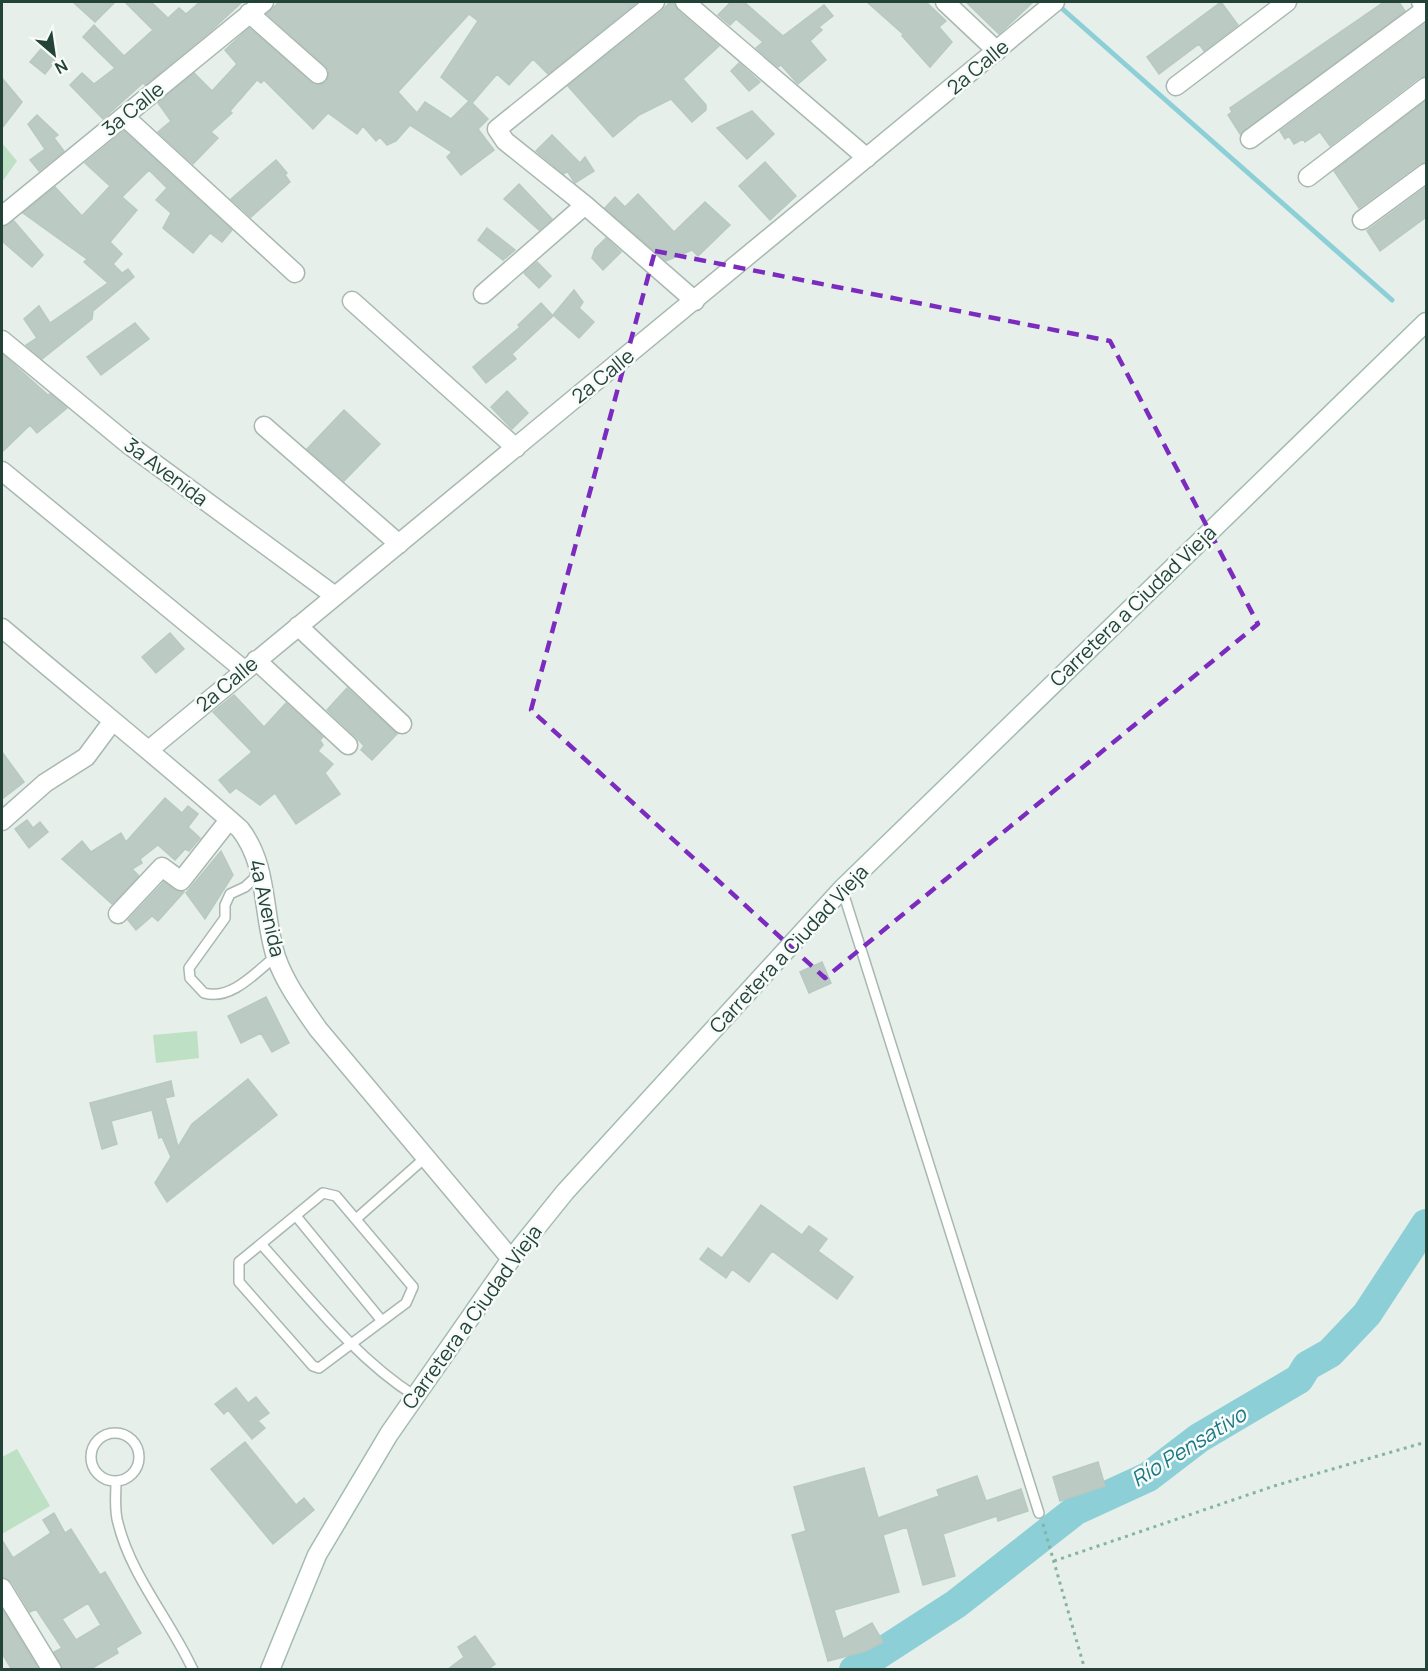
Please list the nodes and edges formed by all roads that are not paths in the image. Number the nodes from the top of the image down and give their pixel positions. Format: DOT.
graph roads {
  1 [pos="264,2"];
  2 [pos="655,2"];
  3 [pos="686,2"];
  4 [pos="945,2"];
  5 [pos="1055,2"];
  6 [pos="1287,2"];
  7 [pos="1421,2"];
  8 [pos="1426,8"];
  9 [pos="249,13"];
  10 [pos="997,51"];
  11 [pos="318,74"];
  12 [pos="1176,86"];
  13 [pos="1426,87"];
  14 [pos="125,117"];
  15 [pos="1250,139"];
  16 [pos="867,159"];
  17 [pos="1426,173"];
  18 [pos="1308,177"];
  19 [pos="585,206"];
  20 [pos="2,216"];
  21 [pos="1362,220"];
  22 [pos="295,273"];
  23 [pos="483,294"];
  24 [pos="352,301"];
  25 [pos="694,301"];
  26 [pos="1426,322"];
  27 [pos="2,340"];
  28 [pos="264,426"];
  29 [pos="516,448"];
  30 [pos="2,471"];
  31 [pos="399,544"];
  32 [pos="335,596"];
  33 [pos="298,626"];
  34 [pos="5,636"];
  35 [pos="250,665"];
  36 [pos="112,722"];
  37 [pos="402,724"];
  38 [pos="348,745"];
  39 [pos="150,749"];
  40 [pos="230,820"];
  41 [pos="2,821"];
  42 [pos="260,873"];
  43 [pos="842,889"];
  44 [pos="118,915"];
  45 [pos="276,956"];
  46 [pos="426,1157"];
  47 [pos="296,1216"];
  48 [pos="356,1219"];
  49 [pos="261,1244"];
  50 [pos="511,1259"];
  51 [pos="382,1321"];
  52 [pos="352,1345"];
  53 [pos="415,1396"];
  54 [pos="116,1482"];
  55 [pos="1039,1513"];
  56 [pos="2,1588"];
  57 [pos="52,1670"];
  58 [pos="193,1670"];
  59 [pos="270,1670"];
  1 -- 9 [label="street, 3a Calle"];
  2 -- 19 [label="street"];
  3 -- 16 [label="street"];
  4 -- 10 [label="street"];
  5 -- 10 [label="street, 2a Calle"];
  6 -- 12 [label="street"];
  7 -- 8 [label="street"];
  8 -- 15 [label="street"];
  9 -- 11 [label="street"];
  9 -- 14 [label="street, 3a Calle"];
  10 -- 16 [label="street, 2a Calle"];
  13 -- 18 [label="street"];
  14 -- 20 [label="street, 3a Calle"];
  14 -- 22 [label="street"];
  16 -- 25 [label="street, 2a Calle"];
  17 -- 21 [label="street"];
  19 -- 23 [label="street"];
  19 -- 25 [label="street"];
  24 -- 29 [label="street"];
  25 -- 29 [label="street, 2a Calle"];
  26 -- 43 [label="street, Carretera a Ciudad Vieja"];
  27 -- 32 [label="street, 3a Avenida"];
  28 -- 31 [label="street"];
  29 -- 31 [label="street, 2a Calle"];
  30 -- 35 [label="street"];
  31 -- 32 [label="street, 2a Calle"];
  32 -- 33 [label="street, 2a Calle"];
  33 -- 35 [label="street, 2a Calle"];
  33 -- 37 [label="street"];
  34 -- 36 [label="street, 4a Avenida"];
  35 -- 38 [label="street"];
  35 -- 39 [label="street, 2a Calle"];
  36 -- 39 [label="street, 4a Avenida"];
  36 -- 41 [label="street"];
  39 -- 40 [label="street, 4a Avenida"];
  40 -- 42 [label="street, 4a Avenida"];
  40 -- 44 [label="street"];
  42 -- 45 [label="street, 4a Avenida"];
  42 -- 45 [label="lane"];
  43 -- 50 [label="street, Carretera a Ciudad Vieja"];
  43 -- 55 [label="lane"];
  45 -- 46 [label="street, 4a Avenida"];
  46 -- 48 [label="lane"];
  46 -- 50 [label="street, 4a Avenida"];
  47 -- 48 [label="lane"];
  47 -- 49 [label="lane"];
  47 -- 51 [label="lane"];
  48 -- 51 [label="lane"];
  49 -- 52 [label="lane"];
  49 -- 52 [label="lane"];
  50 -- 53 [label="street, Carretera a Ciudad Vieja"];
  51 -- 52 [label="lane"];
  52 -- 53 [label="lane"];
  53 -- 59 [label="street, Carretera a Ciudad Vieja"];
  54 -- 54 [label="lane"];
  54 -- 58 [label="lane"];
  56 -- 57 [label="street"];
}
